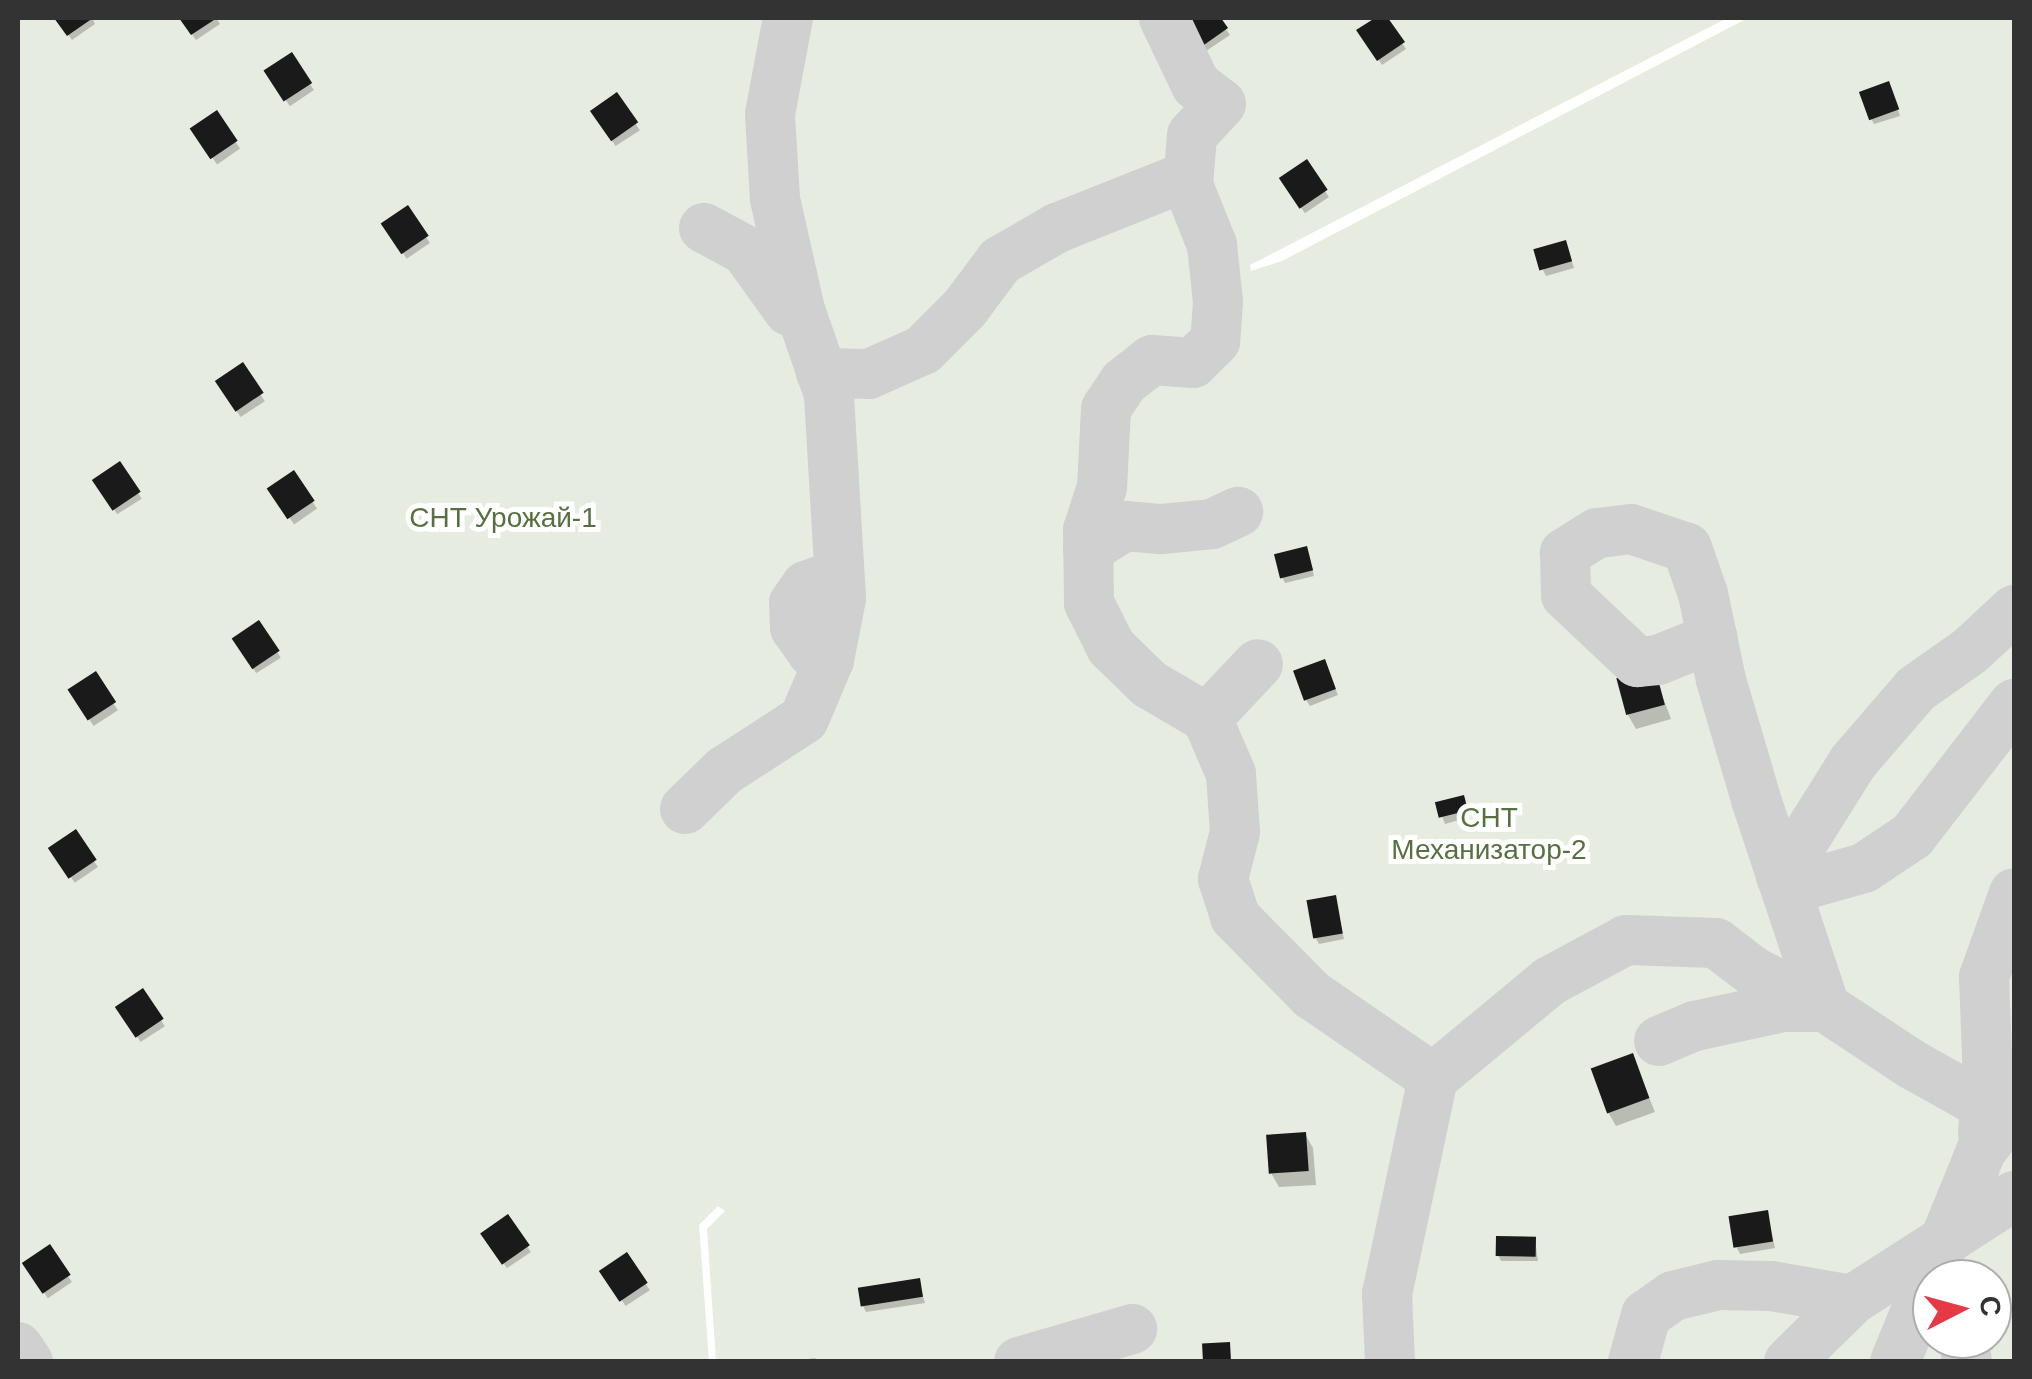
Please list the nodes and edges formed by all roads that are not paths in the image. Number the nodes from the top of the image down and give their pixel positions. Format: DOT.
graph roads {
  1 [pos="788,18"];
  2 [pos="1164,18"];
  3 [pos="1188,176"];
  4 [pos="704,228"];
  5 [pos="817,358"];
  6 [pos="1238,512"];
  7 [pos="1088,549"];
  8 [pos="2014,610"];
  9 [pos="1712,638"];
  10 [pos="1258,664"];
  11 [pos="2014,704"];
  12 [pos="1207,718"];
  13 [pos="684,810"];
  14 [pos="1783,883"];
  15 [pos="2014,892"];
  16 [pos="1825,1007"];
  17 [pos="1658,1041"];
  18 [pos="1433,1078"];
  19 [pos="2007,1108"];
  20 [pos="2014,1196"];
  21 [pos="1948,1259"];
  22 [pos="1949,1259"];
  23 [pos="1912,1275"];
  24 [pos="1852,1300"];
  25 [pos="1132,1329"];
  26 [pos="1912,1329"];
  27 [pos="18,1346"];
  28 [pos="28,1362"];
  29 [pos="1019,1362"];
  30 [pos="1390,1362"];
  31 [pos="1633,1362"];
  32 [pos="1789,1362"];
  33 [pos="1895,1362"];
  1 -- 5 [label="street"];
  2 -- 3 [label="street"];
  3 -- 5 [label="street"];
  3 -- 7 [label="street"];
  4 -- 5 [label="street"];
  5 -- 13 [label="street"];
  6 -- 7 [label="street"];
  7 -- 12 [label="street"];
  8 -- 14 [label="street"];
  9 -- 14 [label="street"];
  10 -- 12 [label="street"];
  11 -- 14 [label="street"];
  12 -- 18 [label="street"];
  14 -- 16 [label="street"];
  15 -- 19 [label="street"];
  16 -- 17 [label="street"];
  16 -- 18 [label="street"];
  16 -- 19 [label="street"];
  18 -- 30 [label="street"];
  19 -- 21 [label="street"];
  20 -- 22 [label="street"];
  23 -- 24 [label="street"];
  24 -- 31 [label="street"];
  24 -- 32 [label="street"];
  25 -- 29 [label="street"];
  26 -- 33 [label="street"];
  27 -- 28 [label="street"];
}
